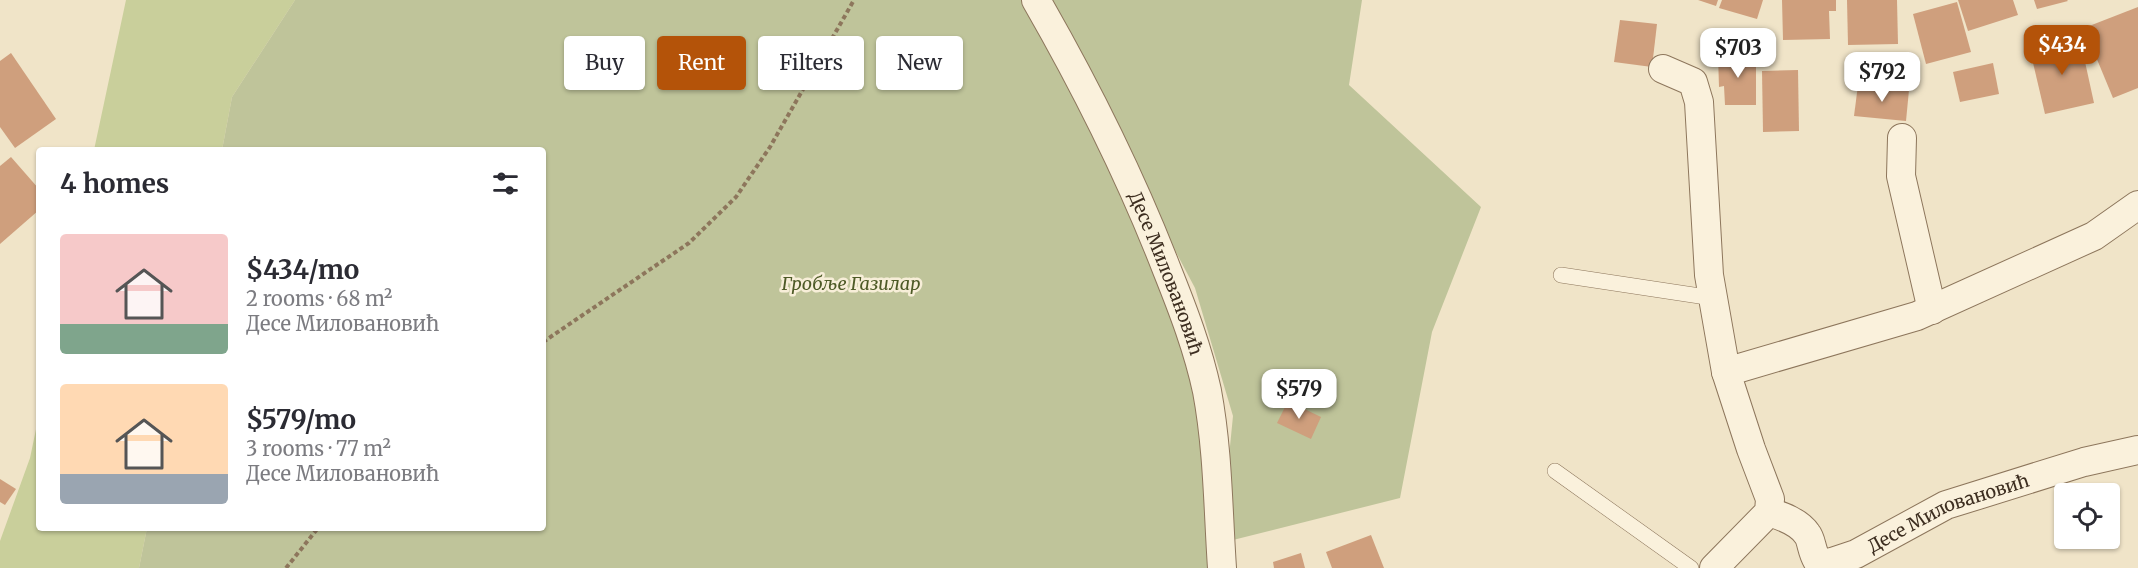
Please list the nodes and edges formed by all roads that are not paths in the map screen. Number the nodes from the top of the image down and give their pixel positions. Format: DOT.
graph roads {
  1 [pos="1036,0"];
  2 [pos="1664,69"];
  3 [pos="1902,138"];
  4 [pos="2138,205"];
  5 [pos="1561,275"];
  6 [pos="1713,298"];
  7 [pos="1932,310"];
  8 [pos="1726,372"];
  9 [pos="2138,450"];
  10 [pos="1556,471"];
  11 [pos="1768,512"];
  12 [pos="1828,566"];
  13 [pos="1222,568"];
  14 [pos="1691,568"];
  15 [pos="1714,568"];
  1 -- 13 [label="street, Десе Миловановић"];
  2 -- 6 [label="street"];
  3 -- 7 [label="street"];
  4 -- 7 [label="street"];
  5 -- 6 [label="lane"];
  6 -- 8 [label="street"];
  7 -- 8 [label="street"];
  8 -- 11 [label="street"];
  9 -- 12 [label="street, Десе Миловановић"];
  10 -- 14 [label="lane"];
  11 -- 12 [label="street, Десе Миловановић"];
  11 -- 15 [label="street"];
}
